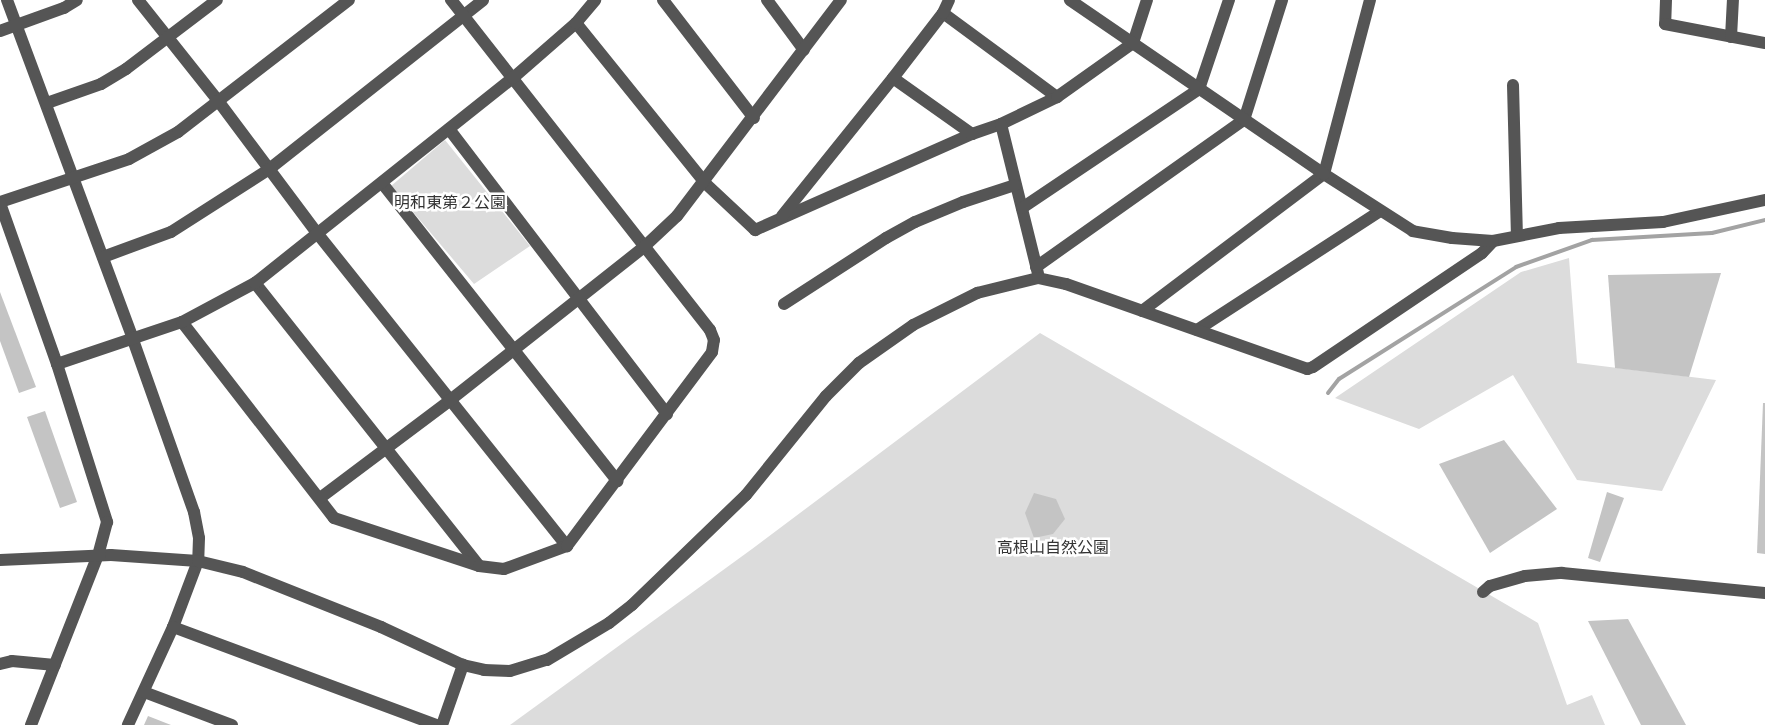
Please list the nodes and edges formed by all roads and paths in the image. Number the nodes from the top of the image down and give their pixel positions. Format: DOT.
graph roads {
  1 [pos="7,0"];
  2 [pos="77,0"];
  3 [pos="138,0"];
  4 [pos="217,0"];
  5 [pos="349,0"];
  6 [pos="451,0"];
  7 [pos="483,0"];
  8 [pos="595,0"];
  9 [pos="663,0"];
  10 [pos="767,0"];
  11 [pos="841,0"];
  12 [pos="949,0"];
  13 [pos="1070,0"];
  14 [pos="1147,0"];
  15 [pos="1229,0"];
  16 [pos="1282,0"];
  17 [pos="1370,0"];
  18 [pos="1666,0"];
  19 [pos="1733,0"];
  20 [pos="943,13"];
  21 [pos="464,18"];
  22 [pos="576,23"];
  23 [pos="17,25"];
  24 [pos="0,31"];
  25 [pos="1731,37"];
  26 [pos="169,38"];
  27 [pos="1133,43"];
  28 [pos="1765,43"];
  29 [pos="804,50"];
  30 [pos="513,78"];
  31 [pos="893,78"];
  32 [pos="1513,85"];
  33 [pos="1198,89"];
  34 [pos="1057,97"];
  35 [pos="219,102"];
  36 [pos="46,103"];
  37 [pos="754,118"];
  38 [pos="1244,120"];
  39 [pos="1001,124"];
  40 [pos="449,129"];
  41 [pos="972,134"];
  42 [pos="268,170"];
  43 [pos="1324,174"];
  44 [pos="75,179"];
  45 [pos="382,183"];
  46 [pos="705,183"];
  47 [pos="1016,185"];
  48 [pos="1765,200"];
  49 [pos="0,202"];
  50 [pos="1022,208"];
  51 [pos="1380,211"];
  52 [pos="780,219"];
  53 [pos="317,233"];
  54 [pos="1517,235"];
  55 [pos="1493,241"];
  56 [pos="645,246"];
  57 [pos="103,257"];
  58 [pos="1037,273"];
  59 [pos="255,283"];
  60 [pos="580,298"];
  61 [pos="784,304"];
  62 [pos="1142,311"];
  63 [pos="182,322"];
  64 [pos="1197,330"];
  65 [pos="132,338"];
  66 [pos="515,349"];
  67 [pos="57,364"];
  68 [pos="449,401"];
  69 [pos="668,414"];
  70 [pos="387,447"];
  71 [pos="617,481"];
  72 [pos="320,498"];
  73 [pos="567,546"];
  74 [pos="98,555"];
  75 [pos="0,560"];
  76 [pos="198,561"];
  77 [pos="479,566"];
  78 [pos="1483,592"];
  79 [pos="1765,593"];
  80 [pos="173,627"];
  81 [pos="0,664"];
  82 [pos="55,665"];
  83 [pos="463,665"];
  84 [pos="144,692"];
  85 [pos="30,725"];
  86 [pos="128,725"];
  87 [pos="232,725"];
  88 [pos="437,725"];
  89 [pos="442,725"];
  1 -- 23 [label="street"];
  2 -- 23 [label="street"];
  3 -- 26 [label="street"];
  4 -- 26 [label="street"];
  5 -- 35 [label="street"];
  6 -- 21 [label="street"];
  7 -- 21 [label="street"];
  8 -- 22 [label="street"];
  9 -- 37 [label="street"];
  10 -- 29 [label="street"];
  11 -- 29 [label="street"];
  12 -- 20 [label="street"];
  13 -- 27 [label="street"];
  14 -- 27 [label="street"];
  15 -- 33 [label="street"];
  16 -- 38 [label="street"];
  17 -- 43 [label="street"];
  18 -- 25 [label="street"];
  19 -- 25 [label="street"];
  20 -- 31 [label="street"];
  20 -- 34 [label="street"];
  21 -- 30 [label="street"];
  21 -- 42 [label="street"];
  22 -- 30 [label="street"];
  22 -- 46 [label="street"];
  23 -- 24 [label="street"];
  23 -- 36 [label="street"];
  25 -- 28 [label="street"];
  26 -- 35 [label="street"];
  26 -- 36 [label="street"];
  27 -- 33 [label="street"];
  27 -- 34 [label="street"];
  29 -- 37 [label="street"];
  30 -- 40 [label="street"];
  30 -- 56 [label="street"];
  31 -- 41 [label="street"];
  31 -- 52 [label="street"];
  32 -- 54 [label="street"];
  33 -- 38 [label="street"];
  33 -- 50 [label="street"];
  34 -- 39 [label="street"];
  35 -- 42 [label="street"];
  35 -- 44 [label="street"];
  36 -- 44 [label="street"];
  37 -- 46 [label="street"];
  38 -- 43 [label="street"];
  38 -- 58 [label="street"];
  39 -- 41 [label="street"];
  39 -- 47 [label="street"];
  40 -- 45 [label="street"];
  40 -- 60 [label="street"];
  41 -- 52 [label="street"];
  42 -- 53 [label="street"];
  42 -- 57 [label="street"];
  43 -- 51 [label="street"];
  43 -- 62 [label="street"];
  44 -- 49 [label="street"];
  44 -- 57 [label="street"];
  45 -- 53 [label="street"];
  45 -- 66 [label="street"];
  46 -- 52 [label="street"];
  46 -- 56 [label="street"];
  47 -- 50 [label="street"];
  47 -- 61 [label="street"];
  48 -- 54 [label="street"];
  49 -- 67 [label="street"];
  50 -- 58 [label="street"];
  51 -- 55 [label="street"];
  51 -- 64 [label="street"];
  53 -- 59 [label="street"];
  53 -- 68 [label="street"];
  54 -- 55 [label="street"];
  55 -- 64 [label="street"];
  56 -- 60 [label="street"];
  56 -- 69 [label="street"];
  57 -- 65 [label="street"];
  58 -- 62 [label="street"];
  58 -- 83 [label="street"];
  59 -- 63 [label="street"];
  59 -- 70 [label="street"];
  60 -- 66 [label="street"];
  60 -- 69 [label="street"];
  62 -- 64 [label="street"];
  63 -- 65 [label="street"];
  63 -- 72 [label="street"];
  65 -- 67 [label="street"];
  65 -- 76 [label="street"];
  66 -- 68 [label="street"];
  66 -- 71 [label="street"];
  67 -- 74 [label="street"];
  68 -- 70 [label="street"];
  68 -- 73 [label="street"];
  69 -- 71 [label="street"];
  70 -- 72 [label="street"];
  70 -- 77 [label="street"];
  71 -- 73 [label="street"];
  72 -- 77 [label="street"];
  73 -- 77 [label="street"];
  74 -- 75 [label="street"];
  74 -- 76 [label="street"];
  74 -- 82 [label="street"];
  76 -- 80 [label="street"];
  76 -- 83 [label="street"];
  78 -- 79 [label="street"];
  80 -- 84 [label="street"];
  80 -- 88 [label="street"];
  81 -- 82 [label="street"];
  82 -- 85 [label="street"];
  83 -- 89 [label="street"];
  84 -- 86 [label="street"];
  84 -- 87 [label="street"];
}
